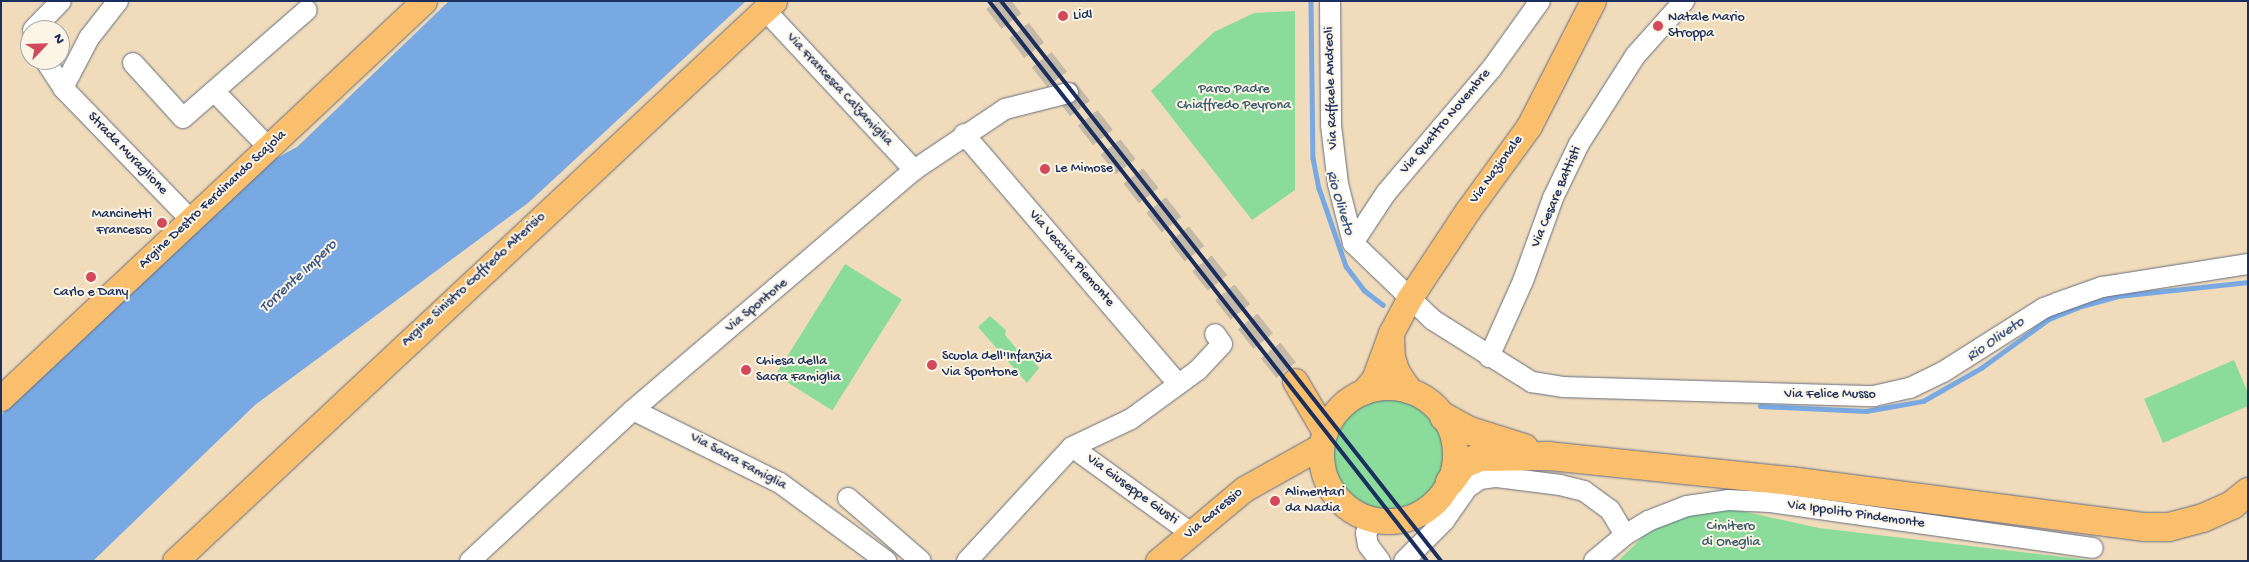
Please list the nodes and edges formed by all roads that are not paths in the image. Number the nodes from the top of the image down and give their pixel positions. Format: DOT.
graph roads {
  1 [pos="61,1"];
  2 [pos="118,1"];
  3 [pos="424,1"];
  4 [pos="1330,1"];
  5 [pos="1540,1"];
  6 [pos="1593,1"];
  7 [pos="1684,1"];
  8 [pos="769,6"];
  9 [pos="306,10"];
  10 [pos="43,20"];
  11 [pos="133,63"];
  12 [pos="51,70"];
  13 [pos="63,88"];
  14 [pos="214,91"];
  15 [pos="1068,93"];
  16 [pos="964,134"];
  17 [pos="268,147"];
  18 [pos="914,170"];
  19 [pos="191,220"];
  20 [pos="1354,243"];
  21 [pos="2248,264"];
  22 [pos="1410,299"];
  23 [pos="1391,333"];
  24 [pos="1215,334"];
  25 [pos="1488,357"];
  26 [pos="1178,384"];
  27 [pos="1410,390"];
  28 [pos="1354,397"];
  29 [pos="1,398"];
  30 [pos="633,410"];
  31 [pos="1444,417"];
  32 [pos="1323,439"];
  33 [pos="1072,447"];
  34 [pos="1549,456"];
  35 [pos="1273,472"];
  36 [pos="1450,482"];
  37 [pos="1328,485"];
  38 [pos="2248,492"];
  39 [pos="848,498"];
  40 [pos="1374,520"];
  41 [pos="1191,533"];
  42 [pos="1625,535"];
  43 [pos="2093,548"];
  44 [pos="1378,560"];
  45 [pos="175,561"];
  46 [pos="470,561"];
  47 [pos="886,561"];
  48 [pos="921,561"];
  49 [pos="967,561"];
  50 [pos="1158,561"];
  51 [pos="1404,561"];
  52 [pos="1594,561"];
  1 -- 10 [label="street"];
  2 -- 13 [label="street"];
  3 -- 17 [label="main road, Argine Destro Ferdinando Scajola"];
  4 -- 20 [label="street, Via Raffaele Andreoli"];
  5 -- 20 [label="street, Via Quattro Novembre"];
  6 -- 22 [label="main road, Via Nazionale"];
  7 -- 25 [label="street, Via Cesare Battisti"];
  8 -- 18 [label="street, Via Francesca Calzamiglia"];
  8 -- 45 [label="main road, Argine Sinistro Goffredo Alterisio"];
  9 -- 14 [label="street"];
  11 -- 14 [label="street"];
  12 -- 13 [label="street, Strada Muraglione"];
  13 -- 19 [label="street, Strada Muraglione"];
  14 -- 17 [label="street"];
  15 -- 16 [label="street, Via Spontone"];
  16 -- 18 [label="street, Via Spontone"];
  16 -- 26 [label="street, Via Vecchia Piemonte"];
  17 -- 19 [label="main road, Argine Destro Ferdinando Scajola"];
  18 -- 30 [label="street, Via Spontone"];
  19 -- 29 [label="main road, Argine Destro Ferdinando Scajola"];
  20 -- 22 [label="street, Via Raffaele Andreoli"];
  21 -- 25 [label="street, Via Felice Musso"];
  22 -- 23 [label="main road, Via Nazionale"];
  22 -- 25 [label="street, Via Felice Musso"];
  23 -- 27 [label="main road"];
  23 -- 28 [label="main road, Via Nazionale"];
  24 -- 26 [label="street"];
  26 -- 33 [label="street"];
  27 -- 28 [label="main road"];
  27 -- 31 [label="main road"];
  28 -- 32 [label="main road"];
  28 -- 32 [label="main road"];
  30 -- 46 [label="street, Via Spontone"];
  30 -- 47 [label="street, Via Sacra Famiglia"];
  31 -- 34 [label="highway"];
  31 -- 36 [label="main road"];
  32 -- 35 [label="main road, Via Garessio"];
  32 -- 37 [label="main road"];
  33 -- 41 [label="street, Via Giuseppe Giusti"];
  33 -- 49 [label="street"];
  34 -- 36 [label="highway"];
  34 -- 38 [label="highway"];
  35 -- 37 [label="main road, Via Garessio"];
  35 -- 41 [label="main road, Via Garessio"];
  36 -- 40 [label="main road"];
  37 -- 40 [label="main road"];
  39 -- 48 [label="street"];
  40 -- 44 [label="street"];
  41 -- 50 [label="main road, Via Garessio"];
  42 -- 43 [label="street, Via Ippolito Pindemonte"];
  42 -- 51 [label="street"];
  42 -- 52 [label="street, Via Ippolito Pindemonte"];
}
